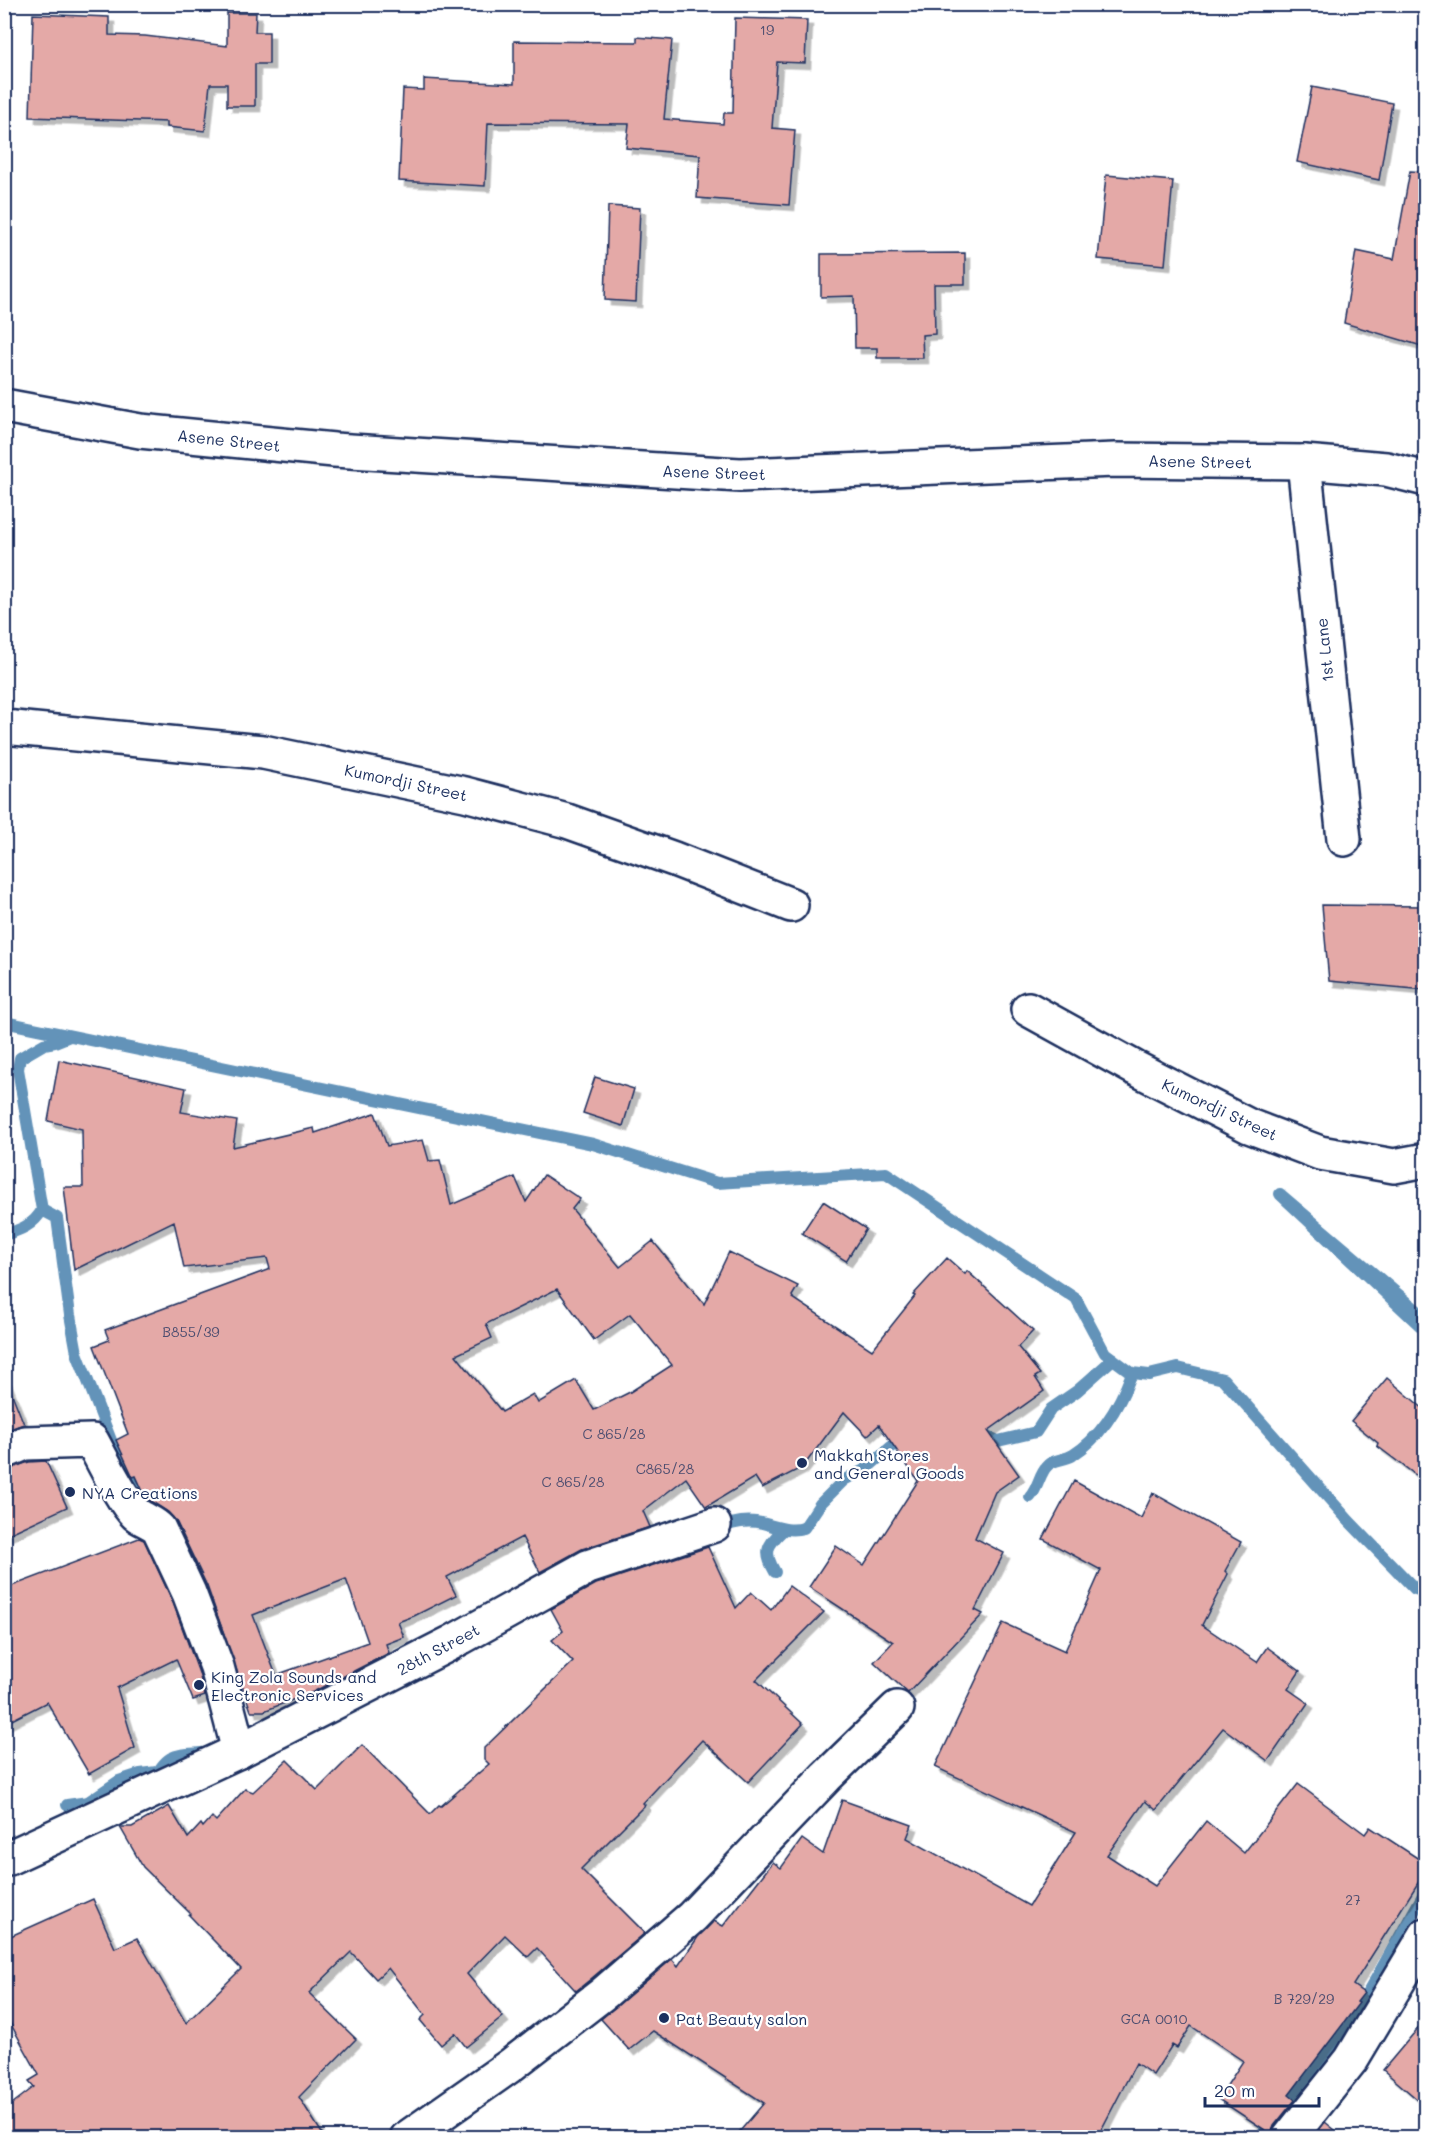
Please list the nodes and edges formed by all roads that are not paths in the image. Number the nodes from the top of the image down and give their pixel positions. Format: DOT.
graph roads {
  1 [pos="4,405"];
  2 [pos="1304,462"];
  3 [pos="1425,479"];
  4 [pos="4,727"];
  5 [pos="1344,838"];
  6 [pos="791,905"];
  7 [pos="1028,1009"];
  8 [pos="1425,1160"];
  9 [pos="4,1452"];
  10 [pos="714,1525"];
  11 [pos="897,1708"];
  12 [pos="238,1751"];
  13 [pos="4,1860"];
  14 [pos="1425,1935"];
  15 [pos="407,2138"];
  16 [pos="1289,2138"];
  1 -- 2 [label="street, Asene Street"];
  2 -- 3 [label="street, Asene Street"];
  2 -- 5 [label="street, 1st Lane"];
  4 -- 6 [label="street, Kumordji Street"];
  7 -- 8 [label="street, Kumordji Street"];
  9 -- 12 [label="street"];
  10 -- 12 [label="street, 28th Street"];
  11 -- 15 [label="street"];
  12 -- 13 [label="street, 28th Street"];
  14 -- 16 [label="street"];
}
